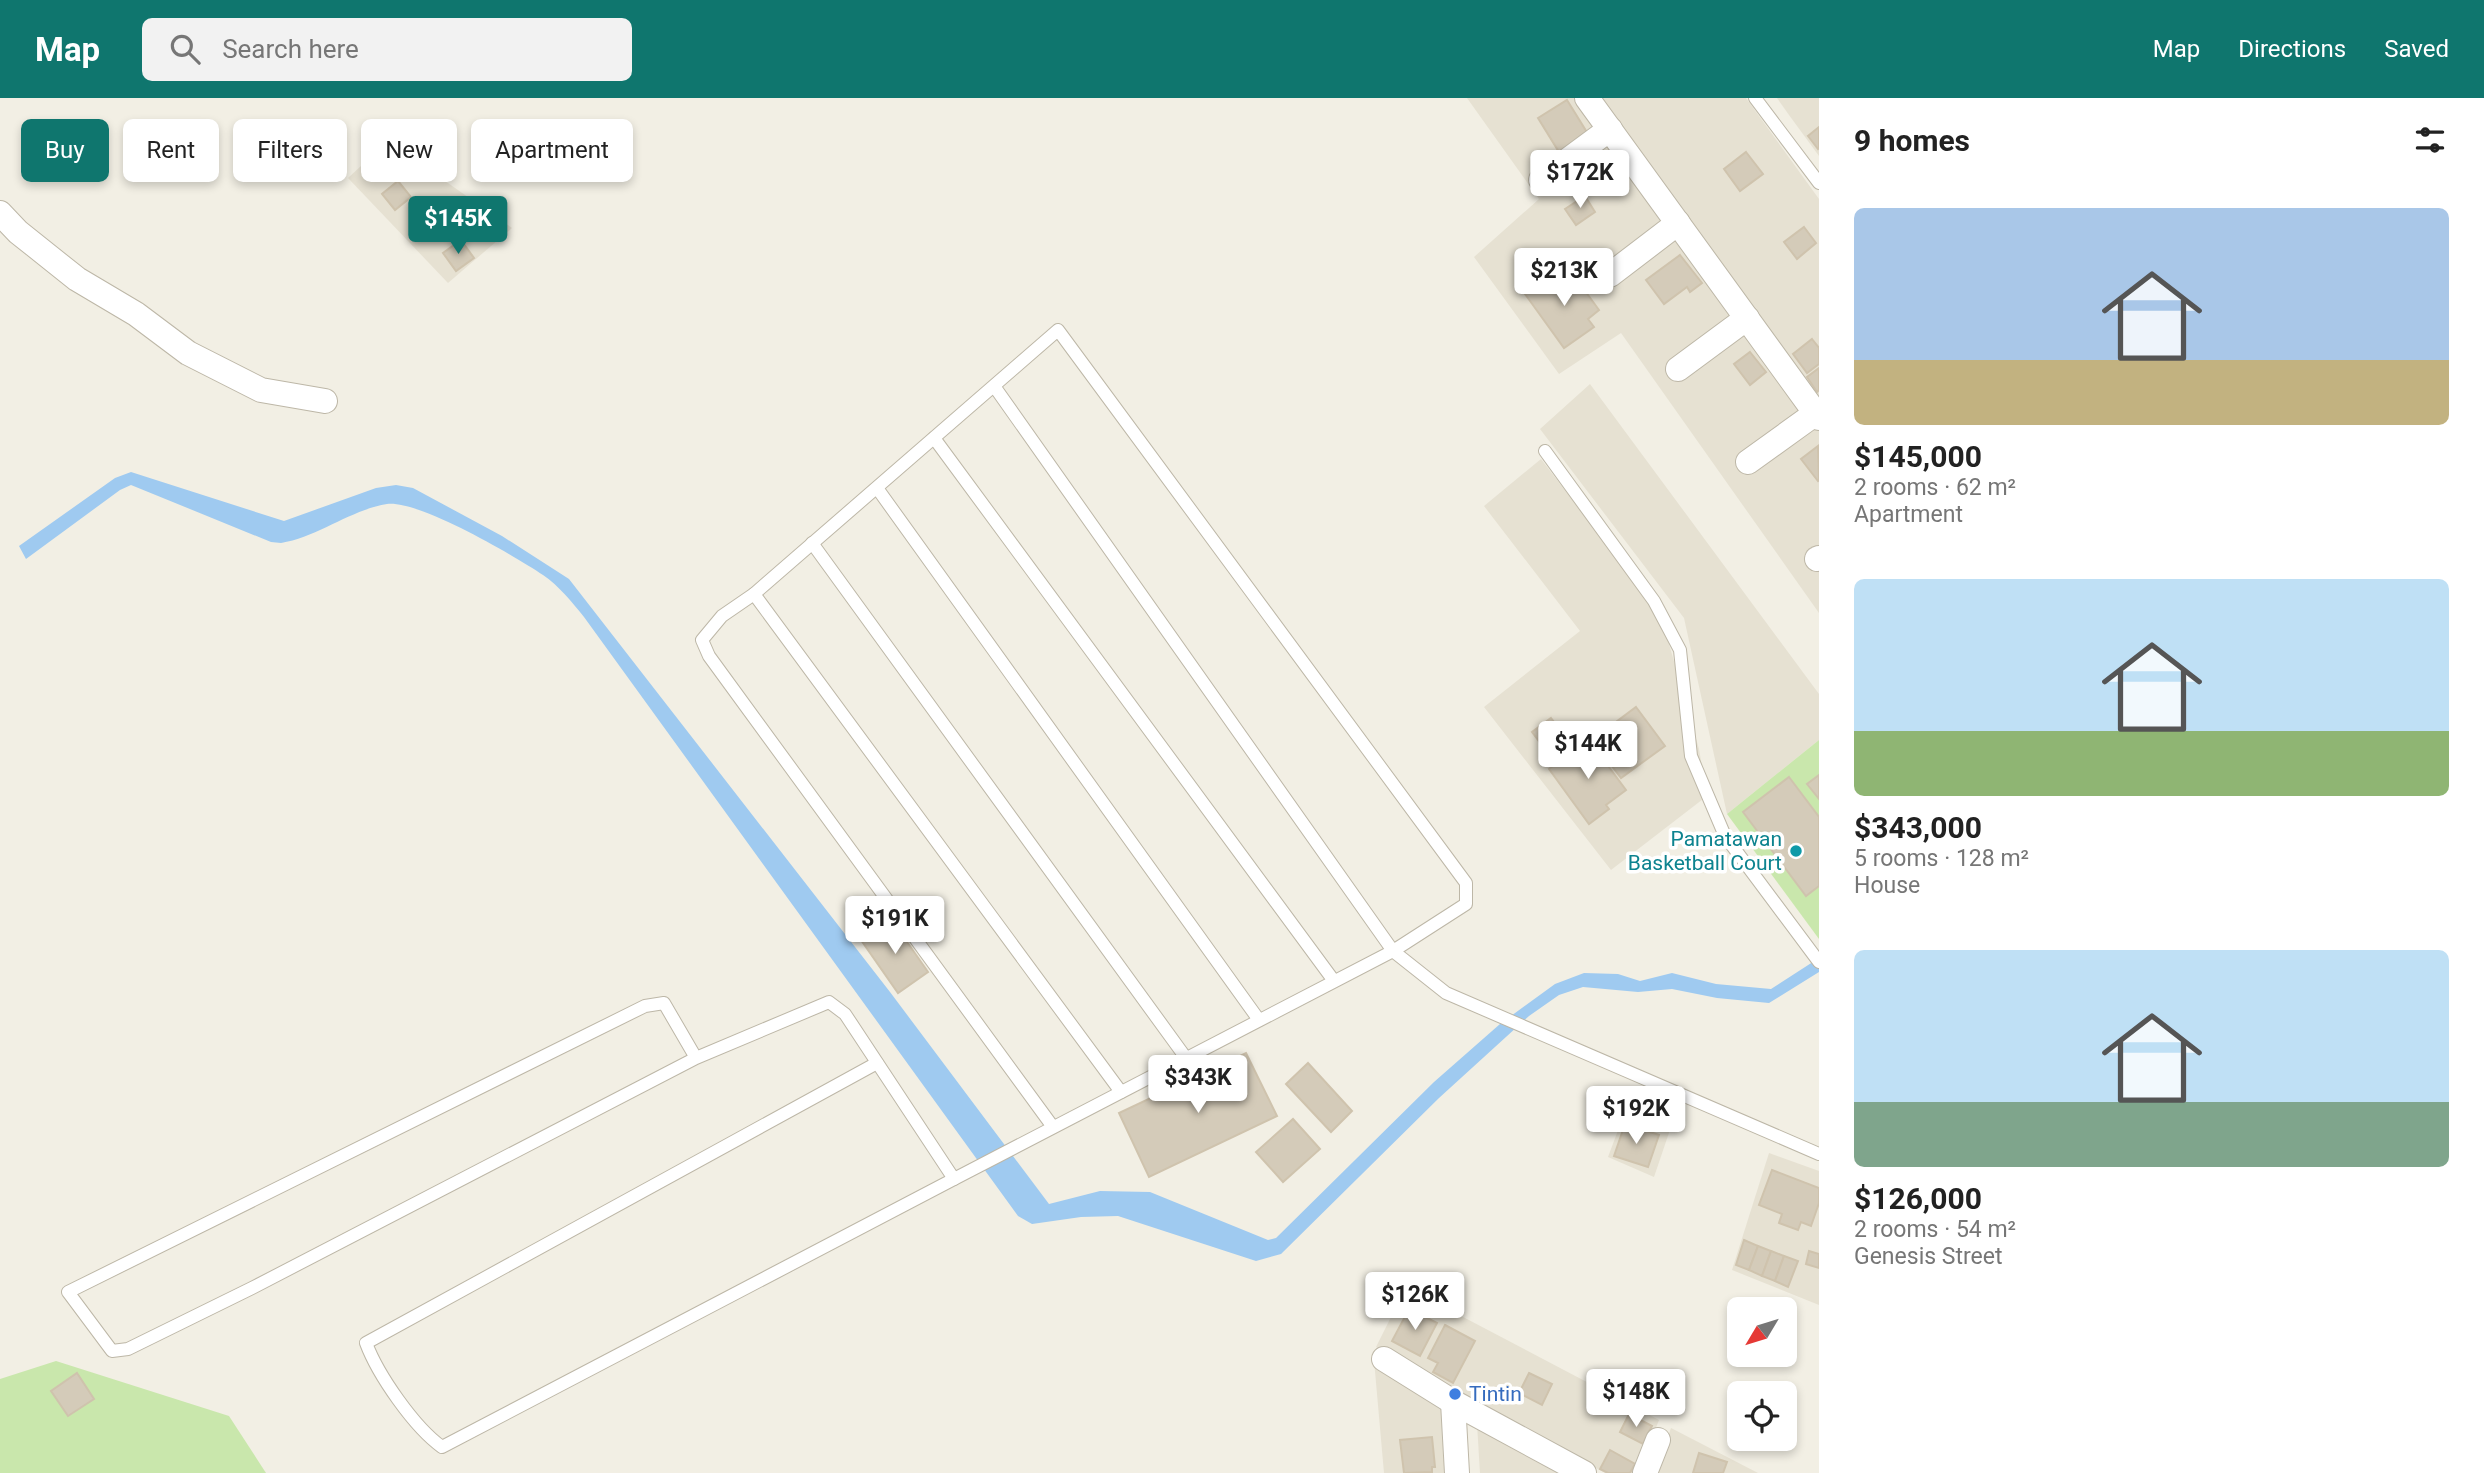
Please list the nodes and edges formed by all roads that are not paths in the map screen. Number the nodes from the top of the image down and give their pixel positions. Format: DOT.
graph roads {
  1 [pos="1587,98"];
  2 [pos="1755,98"];
  3 [pos="1610,130"];
  4 [pos="1541,180"];
  5 [pos="1819,184"];
  6 [pos="0,213"];
  7 [pos="1678,223"];
  8 [pos="1610,275"];
  9 [pos="1747,318"];
  10 [pos="1678,369"];
  11 [pos="994,386"];
  12 [pos="326,401"];
  13 [pos="1817,415"];
  14 [pos="934,438"];
  15 [pos="1545,451"];
  16 [pos="1748,462"];
  17 [pos="877,488"];
  18 [pos="813,543"];
  19 [pos="754,594"];
  20 [pos="1393,950"];
  21 [pos="1819,962"];
  22 [pos="1334,981"];
  23 [pos="1259,1020"];
  24 [pos="696,1058"];
  25 [pos="1186,1058"];
  26 [pos="877,1063"];
  27 [pos="1121,1092"];
  28 [pos="1053,1127"];
  29 [pos="1819,1154"];
  30 [pos="954,1179"];
  31 [pos="1384,1359"];
  32 [pos="1453,1402"];
  33 [pos="1658,1440"];
  34 [pos="1457,1473"];
  35 [pos="1584,1473"];
  36 [pos="1645,1473"];
  1 -- 3 [label="street"];
  2 -- 5 [label="lane"];
  3 -- 4 [label="street"];
  3 -- 7 [label="street"];
  6 -- 12 [label="street"];
  7 -- 8 [label="street"];
  7 -- 9 [label="street"];
  9 -- 10 [label="street"];
  9 -- 13 [label="street"];
  11 -- 14 [label="lane"];
  11 -- 20 [label="lane"];
  11 -- 20 [label="lane"];
  13 -- 16 [label="street"];
  14 -- 17 [label="lane"];
  14 -- 22 [label="lane"];
  15 -- 21 [label="lane"];
  17 -- 18 [label="lane"];
  17 -- 23 [label="lane"];
  18 -- 19 [label="lane"];
  18 -- 25 [label="lane"];
  19 -- 27 [label="lane"];
  19 -- 28 [label="lane"];
  20 -- 22 [label="lane"];
  20 -- 29 [label="lane"];
  22 -- 23 [label="lane"];
  23 -- 25 [label="lane"];
  24 -- 24 [label="lane"];
  24 -- 26 [label="lane"];
  25 -- 27 [label="lane"];
  26 -- 30 [label="lane"];
  26 -- 30 [label="lane"];
  27 -- 28 [label="lane"];
  28 -- 30 [label="lane"];
  31 -- 32 [label="street"];
  32 -- 34 [label="street"];
  32 -- 35 [label="street"];
  33 -- 36 [label="street"];
}
